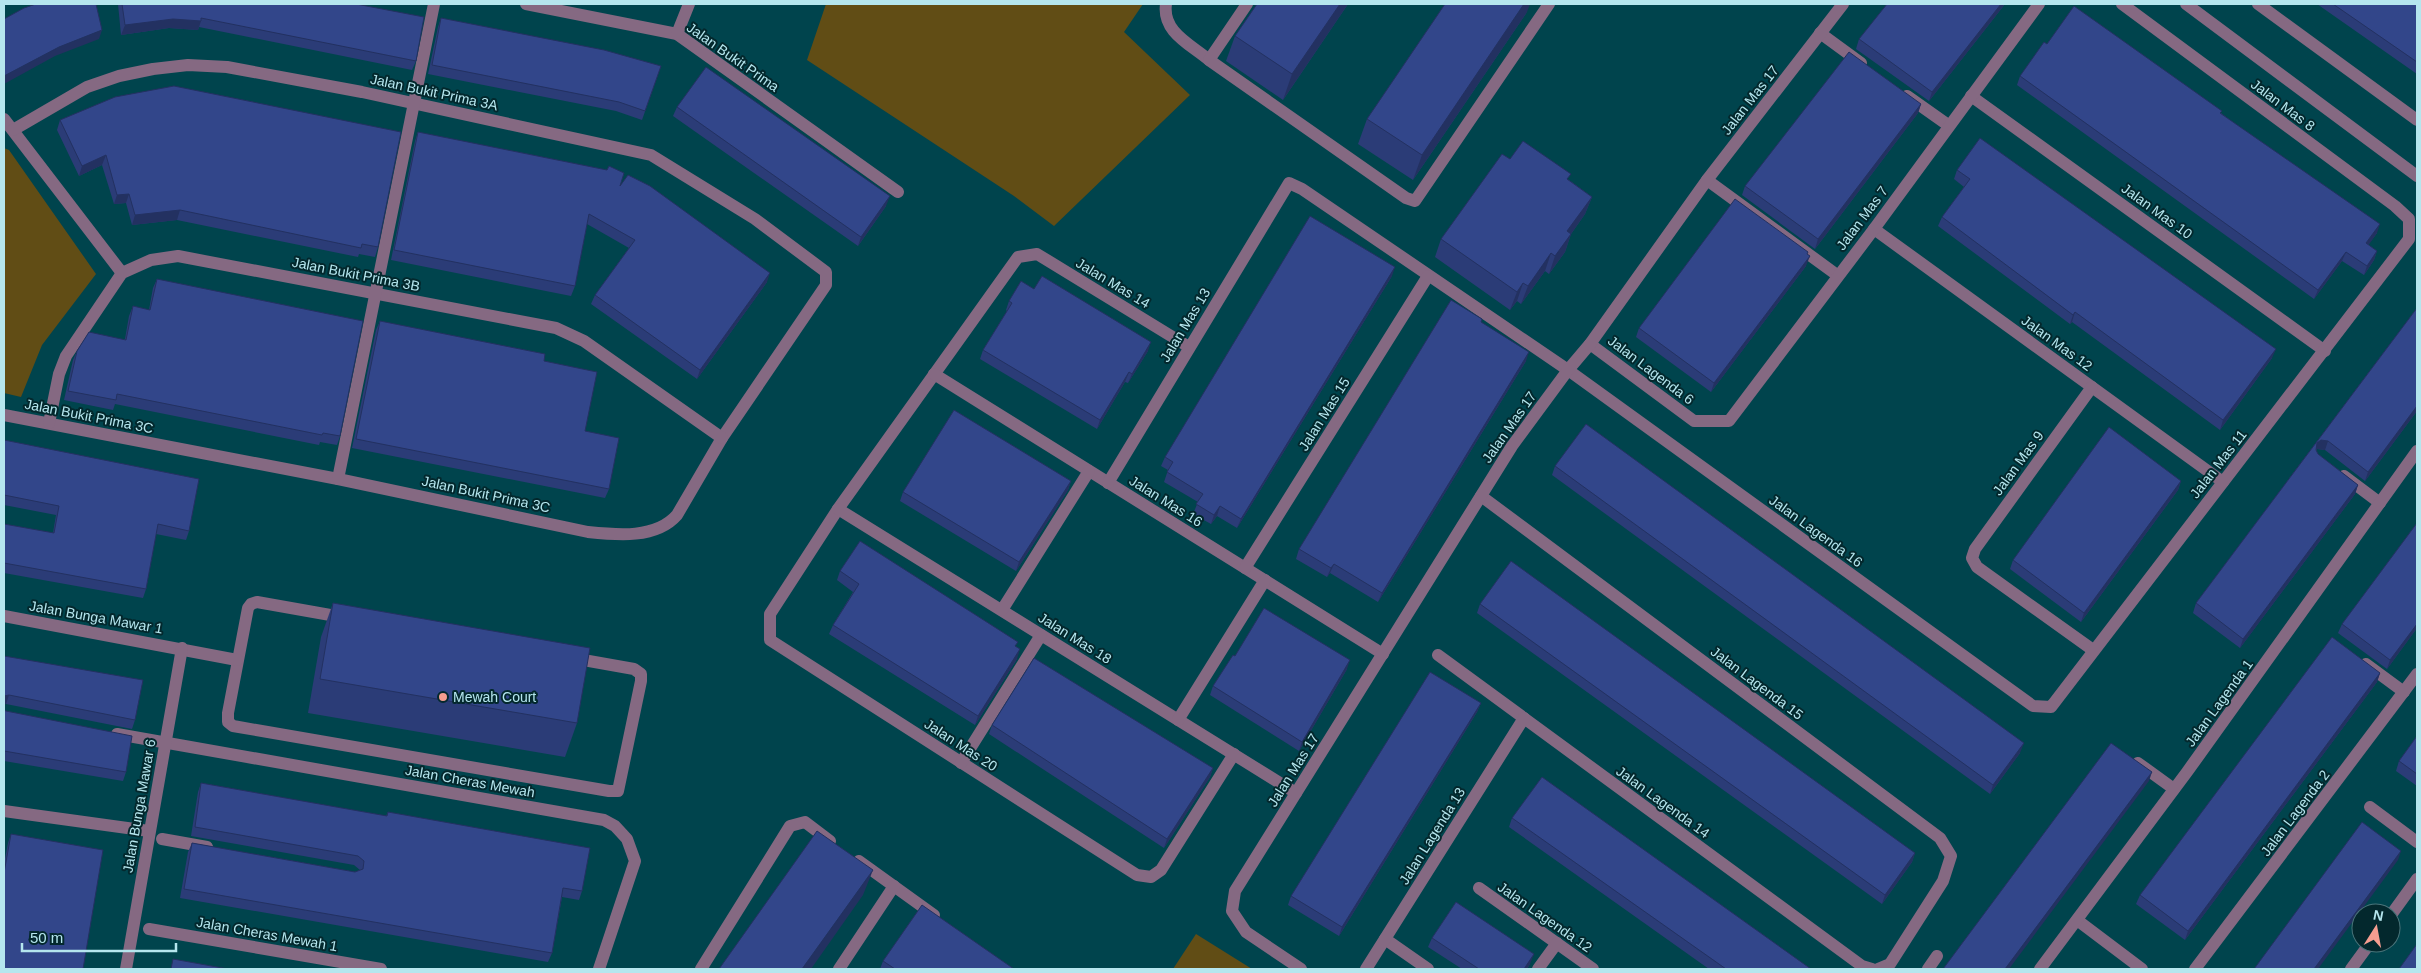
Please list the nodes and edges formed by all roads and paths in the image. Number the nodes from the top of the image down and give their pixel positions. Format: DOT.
graph roads {
  1 [pos="434,4"];
  2 [pos="526,4"];
  3 [pos="690,4"];
  4 [pos="1166,4"];
  5 [pos="1247,4"];
  6 [pos="1549,4"];
  7 [pos="1843,4"];
  8 [pos="2039,4"];
  9 [pos="2122,4"];
  10 [pos="2186,4"];
  11 [pos="2258,4"];
  12 [pos="1820,33"];
  13 [pos="678,34"];
  14 [pos="1209,60"];
  15 [pos="1868,68"];
  16 [pos="1900,91"];
  17 [pos="1970,96"];
  18 [pos="413,104"];
  19 [pos="4,119"];
  20 [pos="2417,120"];
  21 [pos="1948,125"];
  22 [pos="13,130"];
  23 [pos="2417,176"];
  24 [pos="1707,180"];
  25 [pos="1289,183"];
  26 [pos="898,192"];
  27 [pos="1874,229"];
  28 [pos="2410,239"];
  29 [pos="826,272"];
  30 [pos="122,274"];
  31 [pos="1838,275"];
  32 [pos="1428,276"];
  33 [pos="376,293"];
  34 [pos="1590,344"];
  35 [pos="1189,347"];
  36 [pos="2325,351"];
  37 [pos="1568,370"];
  38 [pos="934,374"];
  39 [pos="2092,387"];
  40 [pos="4,415"];
  41 [pos="1694,421"];
  42 [pos="49,423"];
  43 [pos="722,438"];
  44 [pos="2417,451"];
  45 [pos="2335,468"];
  46 [pos="1089,471"];
  47 [pos="338,479"];
  48 [pos="2223,482"];
  49 [pos="1108,483"];
  50 [pos="1481,496"];
  51 [pos="2380,503"];
  52 [pos="838,509"];
  53 [pos="1245,568"];
  54 [pos="1266,580"];
  55 [pos="1002,610"];
  56 [pos="4,616"];
  57 [pos="1041,635"];
  58 [pos="182,648"];
  59 [pos="2093,650"];
  60 [pos="1383,654"];
  61 [pos="1438,655"];
  62 [pos="2356,656"];
  63 [pos="238,660"];
  64 [pos="2417,676"];
  65 [pos="2404,692"];
  66 [pos="2051,707"];
  67 [pos="1524,718"];
  68 [pos="1178,720"];
  69 [pos="101,731"];
  70 [pos="165,744"];
  71 [pos="1234,754"];
  72 [pos="2128,757"];
  73 [pos="961,763"];
  74 [pos="2174,789"];
  75 [pos="1296,793"];
  76 [pos="2370,807"];
  77 [pos="4,811"];
  78 [pos="149,831"];
  79 [pos="162,839"];
  80 [pos="2417,842"];
  81 [pos="219,849"];
  82 [pos="2417,879"];
  83 [pos="894,886"];
  84 [pos="1479,888"];
  85 [pos="2400,903"];
  86 [pos="2076,920"];
  87 [pos="948,925"];
  88 [pos="149,929"];
  89 [pos="1385,939"];
  90 [pos="1557,943"];
  91 [pos="2363,953"];
  92 [pos="1936,956"];
  93 [pos="126,969"];
  94 [pos="381,969"];
  95 [pos="599,969"];
  96 [pos="701,969"];
  97 [pos="838,969"];
  98 [pos="1301,969"];
  99 [pos="1366,969"];
  100 [pos="1428,969"];
  101 [pos="1538,969"];
  102 [pos="1593,969"];
  103 [pos="1872,969"];
  104 [pos="1878,969"];
  105 [pos="1928,969"];
  106 [pos="2040,969"];
  107 [pos="2142,969"];
  108 [pos="2195,969"];
  109 [pos="2351,969"];
  1 -- 18 [label="street"];
  2 -- 13 [label="street, Jalan Bukit Prima"];
  3 -- 13 [label="street"];
  4 -- 14 [label="street"];
  5 -- 14 [label="street"];
  6 -- 14 [label="street"];
  7 -- 12 [label="street, Jalan Mas 17"];
  8 -- 17 [label="street, Jalan Mas 7"];
  9 -- 28 [label="street, Jalan Mas 8"];
  10 -- 23 [label="street"];
  11 -- 20 [label="street"];
  12 -- 15 [label="street"];
  12 -- 24 [label="street, Jalan Mas 17"];
  13 -- 26 [label="street, Jalan Bukit Prima"];
  16 -- 21 [label="street"];
  17 -- 21 [label="street, Jalan Mas 7"];
  17 -- 36 [label="street, Jalan Mas 10"];
  18 -- 22 [label="street, Jalan Bukit Prima 3A"];
  18 -- 29 [label="street, Jalan Bukit Prima 3A"];
  18 -- 33 [label="street"];
  19 -- 22 [label="street"];
  21 -- 27 [label="street, Jalan Mas 7"];
  22 -- 30 [label="street"];
  24 -- 31 [label="street"];
  24 -- 34 [label="street, Jalan Mas 17"];
  25 -- 32 [label="street, Jalan Lagenda 16"];
  25 -- 35 [label="street, Jalan Mas 13"];
  27 -- 31 [label="street, Jalan Mas 7"];
  27 -- 39 [label="street, Jalan Mas 12"];
  28 -- 36 [label="street, Jalan Mas 11"];
  29 -- 43 [label="street, Jalan Bukit Prima 3C"];
  30 -- 33 [label="street, Jalan Bukit Prima 3B"];
  30 -- 42 [label="street, Jalan Bukit Prima 3B"];
  31 -- 41 [label="street, Jalan Mas 7"];
  32 -- 37 [label="street, Jalan Lagenda 16"];
  32 -- 53 [label="street, Jalan Mas 15"];
  33 -- 43 [label="street, Jalan Bukit Prima 3B"];
  33 -- 47 [label="street"];
  34 -- 37 [label="street, Jalan Mas 17"];
  34 -- 41 [label="street, Jalan Lagenda 6"];
  35 -- 38 [label="street, Jalan Mas 14"];
  35 -- 49 [label="street, Jalan Mas 13"];
  36 -- 48 [label="street, Jalan Mas 11"];
  37 -- 50 [label="street, Jalan Mas 17"];
  37 -- 66 [label="street, Jalan Lagenda 16"];
  38 -- 46 [label="street, Jalan Mas 16"];
  38 -- 52 [label="street"];
  39 -- 48 [label="street, Jalan Mas 12"];
  39 -- 59 [label="street, Jalan Mas 9"];
  40 -- 42 [label="street, Jalan Bukit Prima 3C"];
  42 -- 47 [label="street, Jalan Bukit Prima 3C"];
  43 -- 47 [label="street, Jalan Bukit Prima 3C"];
  44 -- 51 [label="street, Jalan Lagenda 1"];
  45 -- 51 [label="street"];
  46 -- 49 [label="street, Jalan Mas 16"];
  46 -- 55 [label="street"];
  48 -- 59 [label="street, Jalan Mas 11"];
  49 -- 53 [label="street, Jalan Mas 16"];
  50 -- 60 [label="street, Jalan Mas 17"];
  50 -- 104 [label="street, Jalan Lagenda 15"];
  51 -- 74 [label="street, Jalan Lagenda 1"];
  52 -- 55 [label="street, Jalan Mas 18"];
  52 -- 73 [label="street, Jalan Mas 20"];
  53 -- 54 [label="street, Jalan Mas 16"];
  54 -- 60 [label="street, Jalan Mas 16"];
  54 -- 68 [label="street"];
  55 -- 57 [label="street, Jalan Mas 18"];
  56 -- 58 [label="street, Jalan Bunga Mawar 1"];
  57 -- 68 [label="street, Jalan Mas 18"];
  57 -- 73 [label="street"];
  58 -- 63 [label="street, Jalan Bunga Mawar 1"];
  58 -- 70 [label="street, Jalan Bunga Mawar 6"];
  59 -- 66 [label="street, Jalan Mas 11"];
  60 -- 75 [label="street, Jalan Mas 17"];
  61 -- 67 [label="street, Jalan Lagenda 14"];
  62 -- 65 [label="street"];
  63 -- 63 [label="street"];
  64 -- 65 [label="street, Jalan Lagenda 2"];
  65 -- 108 [label="street, Jalan Lagenda 2"];
  67 -- 89 [label="street, Jalan Lagenda 13"];
  67 -- 103 [label="street, Jalan Lagenda 14"];
  68 -- 71 [label="street, Jalan Mas 18"];
  69 -- 70 [label="street, Jalan Cheras Mewah"];
  70 -- 78 [label="street, Jalan Bunga Mawar 6"];
  70 -- 95 [label="street, Jalan Cheras Mewah"];
  71 -- 73 [label="street, Jalan Mas 20"];
  71 -- 75 [label="street, Jalan Mas 18"];
  72 -- 74 [label="street"];
  74 -- 86 [label="street, Jalan Lagenda 1"];
  75 -- 98 [label="street, Jalan Mas 17"];
  76 -- 80 [label="street"];
  77 -- 78 [label="street"];
  78 -- 93 [label="street, Jalan Bunga Mawar 6"];
  79 -- 81 [label="street"];
  82 -- 85 [label="street"];
  83 -- 87 [label="street"];
  83 -- 96 [label="street"];
  83 -- 97 [label="street"];
  84 -- 90 [label="street, Jalan Lagenda 12"];
  86 -- 106 [label="street, Jalan Lagenda 1"];
  86 -- 107 [label="street"];
  88 -- 94 [label="street, Jalan Cheras Mewah 1"];
  89 -- 99 [label="street, Jalan Lagenda 13"];
  89 -- 100 [label="street"];
  90 -- 101 [label="street"];
  90 -- 102 [label="street, Jalan Lagenda 12"];
  91 -- 109 [label="street"];
  92 -- 105 [label="street"];
}
